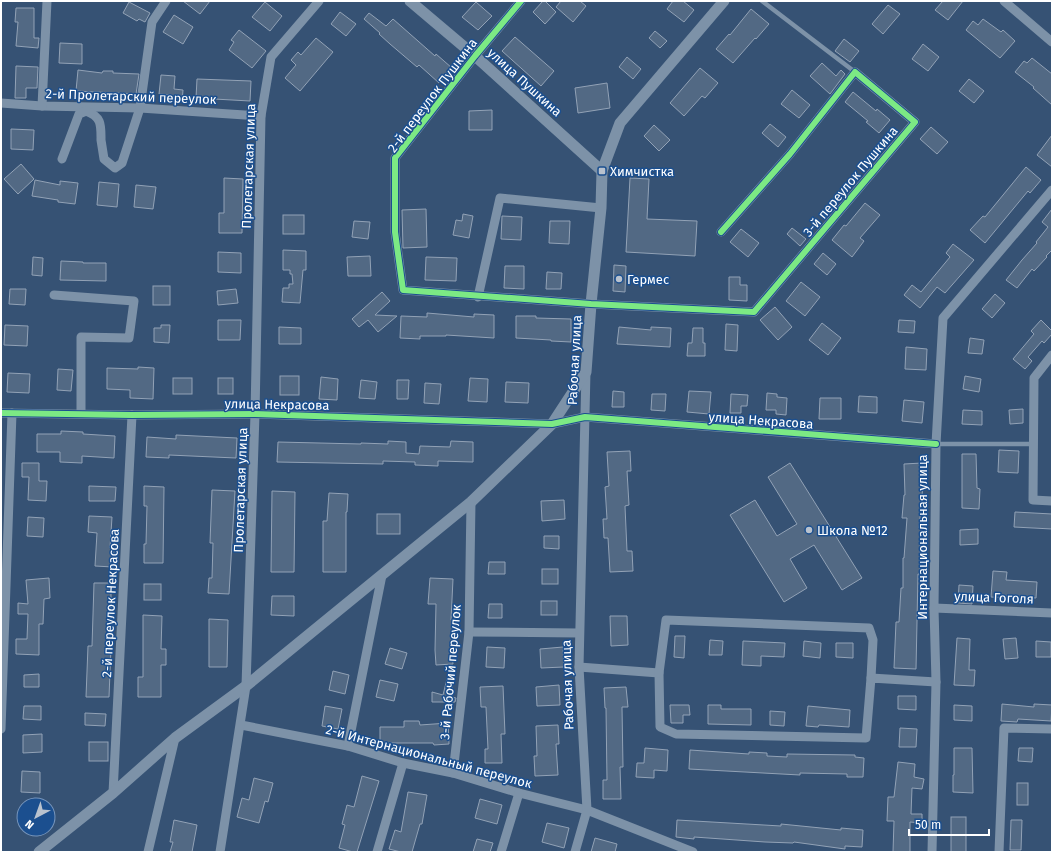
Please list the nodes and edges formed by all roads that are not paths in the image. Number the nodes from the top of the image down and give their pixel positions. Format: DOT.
graph roads {
  1 [pos="47,1"];
  2 [pos="166,1"];
  3 [pos="319,1"];
  4 [pos="410,1"];
  5 [pos="521,1"];
  6 [pos="724,1"];
  7 [pos="762,1"];
  8 [pos="1004,1"];
  9 [pos="1052,42"];
  10 [pos="475,56"];
  11 [pos="856,72"];
  12 [pos="1,103"];
  13 [pos="42,106"];
  14 [pos="140,108"];
  15 [pos="260,116"];
  16 [pos="62,159"];
  17 [pos="602,171"];
  18 [pos="1052,190"];
  19 [pos="601,208"];
  20 [pos="721,232"];
  21 [pos="54,295"];
  22 [pos="478,297"];
  23 [pos="591,304"];
  24 [pos="1052,356"];
  25 [pos="586,372"];
  26 [pos="1,413"];
  27 [pos="12,413"];
  28 [pos="81,413"];
  29 [pos="132,414"];
  30 [pos="255,414"];
  31 [pos="584,417"];
  32 [pos="552,424"];
  33 [pos="936,444"];
  34 [pos="1033,444"];
  35 [pos="1052,501"];
  36 [pos="471,502"];
  37 [pos="382,575"];
  38 [pos="934,608"];
  39 [pos="1052,613"];
  40 [pos="469,632"];
  41 [pos="579,633"];
  42 [pos="579,667"];
  43 [pos="659,673"];
  44 [pos="871,678"];
  45 [pos="936,682"];
  46 [pos="246,686"];
  47 [pos="241,725"];
  48 [pos="1,729"];
  49 [pos="1052,729"];
  50 [pos="175,738"];
  51 [pos="348,746"];
  52 [pos="403,763"];
  53 [pos="453,772"];
  54 [pos="113,793"];
  55 [pos="519,793"];
  56 [pos="587,810"];
  57 [pos="39,852"];
  58 [pos="148,852"];
  59 [pos="220,852"];
  60 [pos="377,852"];
  61 [pos="501,852"];
  62 [pos="575,852"];
  63 [pos="693,852"];
  64 [pos="932,852"];
  65 [pos="999,852"];
  1 -- 13 [label="street"];
  2 -- 14 [label="street"];
  3 -- 15 [label="street, Пролетарская улица"];
  4 -- 10 [label="street, улица Пушкина"];
  5 -- 10 [label="street, 2-й переулок Пушкина"];
  6 -- 17 [label="street, Рабочая улица"];
  7 -- 11 [label="lane"];
  8 -- 9 [label="street"];
  10 -- 17 [label="street, улица Пушкина"];
  10 -- 22 [label="street, 2-й переулок Пушкина"];
  11 -- 20 [label="street"];
  11 -- 23 [label="street, 3-й переулок Пушкина"];
  12 -- 13 [label="street, 2-й Пролетарский переулок"];
  13 -- 14 [label="street, 2-й Пролетарский переулок"];
  14 -- 15 [label="street, 2-й Пролетарский переулок"];
  14 -- 16 [label="street"];
  15 -- 30 [label="street, Пролетарская улица"];
  17 -- 19 [label="street, Рабочая улица"];
  18 -- 33 [label="street, Интернациональная улица"];
  19 -- 22 [label="street"];
  19 -- 23 [label="street, Рабочая улица"];
  21 -- 28 [label="street"];
  22 -- 23 [label="street, 2-й переулок Пушкина"];
  23 -- 25 [label="street, Рабочая улица"];
  24 -- 34 [label="street"];
  25 -- 31 [label="street, Рабочая улица"];
  25 -- 32 [label="street"];
  26 -- 27 [label="street, улица Некрасова"];
  27 -- 28 [label="street, улица Некрасова"];
  27 -- 48 [label="street"];
  28 -- 29 [label="street, улица Некрасова"];
  29 -- 30 [label="street, улица Некрасова"];
  29 -- 54 [label="street, 2-й переулок Некрасова"];
  30 -- 32 [label="street, улица Некрасова"];
  30 -- 46 [label="street, Пролетарская улица"];
  31 -- 32 [label="street, улица Некрасова"];
  31 -- 33 [label="street, улица Некрасова"];
  31 -- 41 [label="street, Рабочая улица"];
  32 -- 36 [label="street"];
  33 -- 34 [label="lane"];
  33 -- 38 [label="street, Интернациональная улица"];
  34 -- 35 [label="street"];
  36 -- 37 [label="street"];
  36 -- 40 [label="street, 3-й Рабочий переулок"];
  37 -- 46 [label="street"];
  37 -- 51 [label="street"];
  38 -- 39 [label="street, улица Гоголя"];
  38 -- 45 [label="street, Интернациональная улица"];
  40 -- 41 [label="street"];
  40 -- 53 [label="street, 3-й Рабочий переулок"];
  41 -- 42 [label="street, Рабочая улица"];
  42 -- 43 [label="street"];
  42 -- 56 [label="street, Рабочая улица"];
  43 -- 44 [label="street"];
  43 -- 44 [label="street"];
  44 -- 45 [label="street"];
  45 -- 64 [label="street, Интернациональная улица"];
  46 -- 47 [label="street, Пролетарская улица"];
  46 -- 50 [label="street"];
  47 -- 51 [label="street, 2-й Интернациональный переулок"];
  47 -- 59 [label="street, Пролетарская улица"];
  49 -- 65 [label="street"];
  50 -- 54 [label="street"];
  50 -- 58 [label="street"];
  51 -- 52 [label="street, 2-й Интернациональный переулок"];
  52 -- 53 [label="street, 2-й Интернациональный переулок"];
  52 -- 60 [label="street"];
  53 -- 55 [label="street, 2-й Интернациональный переулок"];
  54 -- 57 [label="street"];
  55 -- 56 [label="street, 2-й Интернациональный переулок"];
  55 -- 61 [label="street"];
  56 -- 62 [label="street, Рабочая улица"];
  56 -- 63 [label="street, 2-й Интернациональный переулок"];
}
